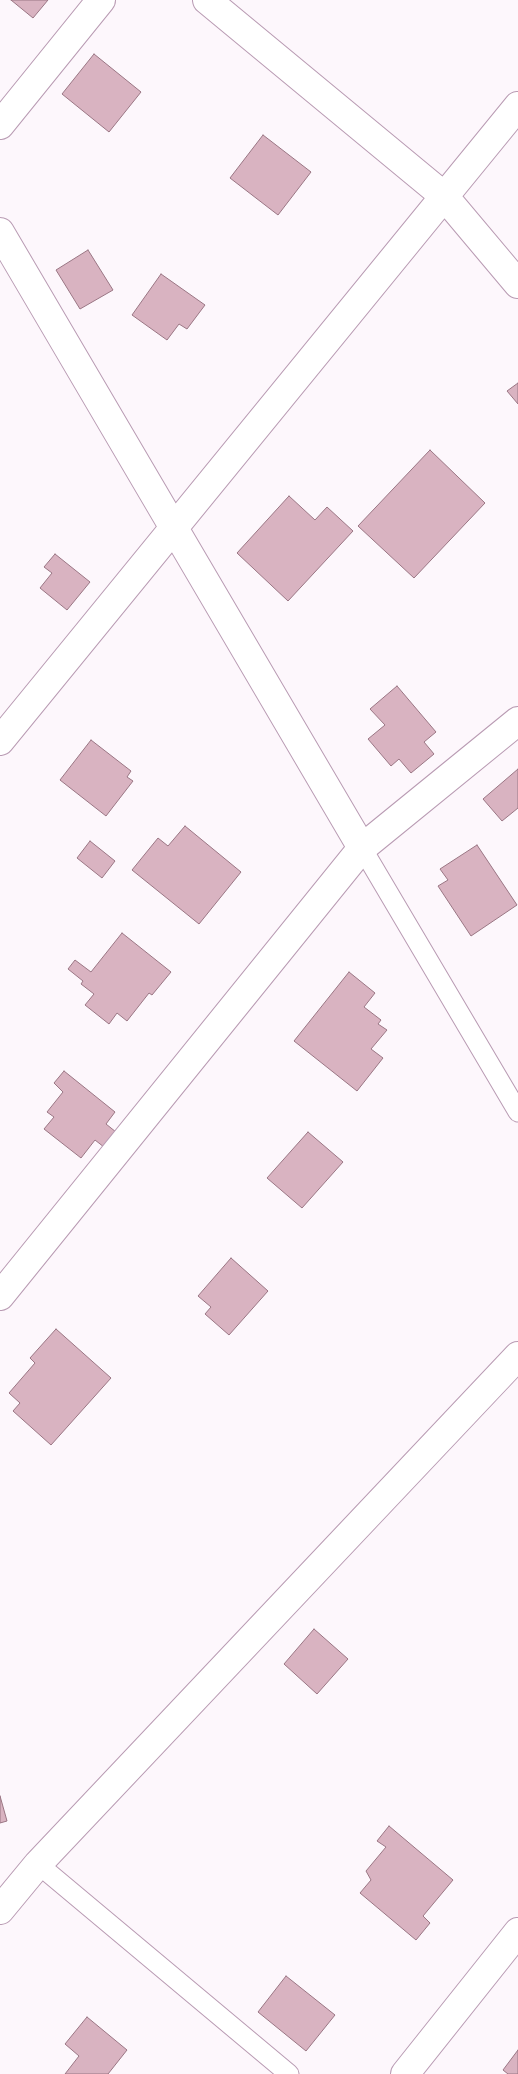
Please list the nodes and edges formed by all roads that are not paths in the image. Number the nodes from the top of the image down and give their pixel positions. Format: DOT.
graph roads {
  1 [pos="101,0"];
  2 [pos="207,0"];
  3 [pos="518,106"];
  4 [pos="0,125"];
  5 [pos="444,196"];
  6 [pos="0,232"];
  7 [pos="518,284"];
  8 [pos="173,527"];
  9 [pos="518,721"];
  10 [pos="0,741"];
  11 [pos="362,848"];
  12 [pos="518,1112"];
  13 [pos="0,1296"];
  14 [pos="518,1356"];
  15 [pos="38,1864"];
  16 [pos="0,1910"];
  17 [pos="518,1932"];
  18 [pos="289,2074"];
  19 [pos="405,2074"];
  1 -- 4 [label="street"];
  2 -- 5 [label="street"];
  3 -- 5 [label="street"];
  5 -- 7 [label="street"];
  5 -- 8 [label="street"];
  6 -- 8 [label="street"];
  8 -- 10 [label="street"];
  8 -- 11 [label="street"];
  9 -- 11 [label="street"];
  11 -- 12 [label="lane"];
  11 -- 13 [label="street"];
  14 -- 15 [label="street"];
  15 -- 16 [label="street"];
  15 -- 18 [label="lane"];
  17 -- 19 [label="street"];
}
